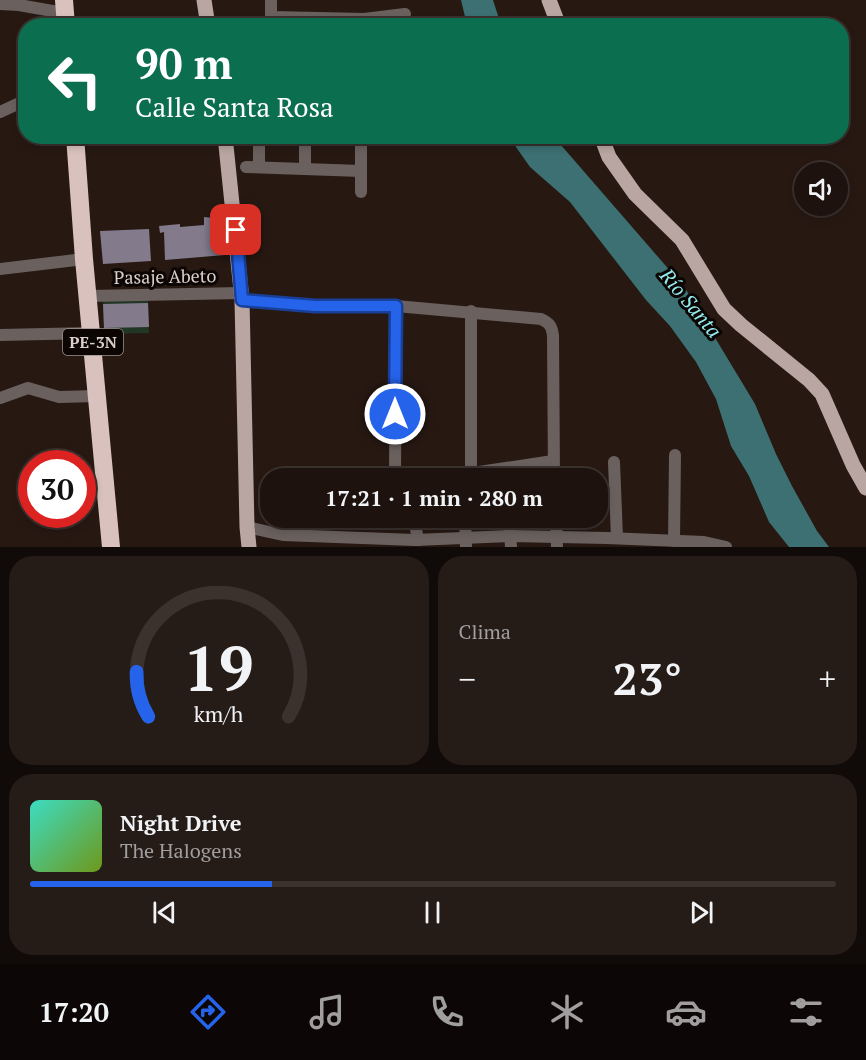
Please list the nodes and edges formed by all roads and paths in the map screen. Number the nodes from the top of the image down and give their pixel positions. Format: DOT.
graph roads {
  1 [pos="204,0"];
  2 [pos="272,0"];
  3 [pos="549,0"];
  4 [pos="0,4"];
  5 [pos="64,8"];
  6 [pos="405,14"];
  7 [pos="207,18"];
  8 [pos="271,18"];
  9 [pos="384,18"];
  10 [pos="556,18"];
  11 [pos="18,104"];
  12 [pos="0,112"];
  13 [pos="76,144"];
  14 [pos="226,144"];
  15 [pos="257,144"];
  16 [pos="305,144"];
  17 [pos="361,144"];
  18 [pos="605,144"];
  19 [pos="305,169"];
  20 [pos="361,171"];
  21 [pos="361,192"];
  22 [pos="84,260"];
  23 [pos="0,269"];
  24 [pos="89,296"];
  25 [pos="242,296"];
  26 [pos="396,306"];
  27 [pos="471,311"];
  28 [pos="92,333"];
  29 [pos="0,335"];
  30 [pos="97,396"];
  31 [pos="0,398"];
  32 [pos="675,455"];
  33 [pos="553,461"];
  34 [pos="614,462"];
  35 [pos="395,468"];
  36 [pos="464,468"];
  37 [pos="525,468"];
  38 [pos="553,468"];
  39 [pos="866,488"];
  40 [pos="247,527"];
  41 [pos="674,540"];
  42 [pos="610,541"];
  43 [pos="416,542"];
  44 [pos="466,542"];
  45 [pos="511,542"];
  46 [pos="557,542"];
  47 [pos="658,543"];
  48 [pos="703,545"];
  49 [pos="111,547"];
  50 [pos="249,547"];
  51 [pos="726,547"];
  1 -- 7 [label="main road"];
  2 -- 8 [label="street"];
  3 -- 10 [label="main road"];
  4 -- 5 [label="street"];
  6 -- 9 [label="street"];
  11 -- 12 [label="street"];
  13 -- 22 [label="highway, PE-3N"];
  14 -- 25 [label="main road"];
  15 -- 19 [label="street"];
  16 -- 19 [label="street"];
  17 -- 20 [label="street"];
  18 -- 39 [label="main road"];
  19 -- 20 [label="street"];
  20 -- 21 [label="street"];
  22 -- 23 [label="street"];
  22 -- 24 [label="highway, PE-3N"];
  24 -- 25 [label="street, Pasaje Abeto"];
  24 -- 28 [label="highway, PE-3N"];
  25 -- 26 [label="street, Pasaje Abeto"];
  25 -- 40 [label="main road"];
  26 -- 27 [label="street, Pasaje Abeto"];
  26 -- 35 [label="street"];
  27 -- 33 [label="street, Pasaje Abeto"];
  27 -- 36 [label="street"];
  28 -- 29 [label="street"];
  28 -- 30 [label="highway, PE-3N"];
  30 -- 31 [label="street"];
  30 -- 49 [label="highway, PE-3N"];
  32 -- 41 [label="street"];
  33 -- 37 [label="street"];
  33 -- 38 [label="street"];
  34 -- 42 [label="street"];
  40 -- 43 [label="street"];
  40 -- 50 [label="main road"];
  41 -- 47 [label="street"];
  41 -- 48 [label="street"];
  42 -- 46 [label="street"];
  42 -- 47 [label="street"];
  43 -- 44 [label="street"];
  44 -- 45 [label="street"];
  45 -- 46 [label="street"];
  48 -- 51 [label="street"];
}
